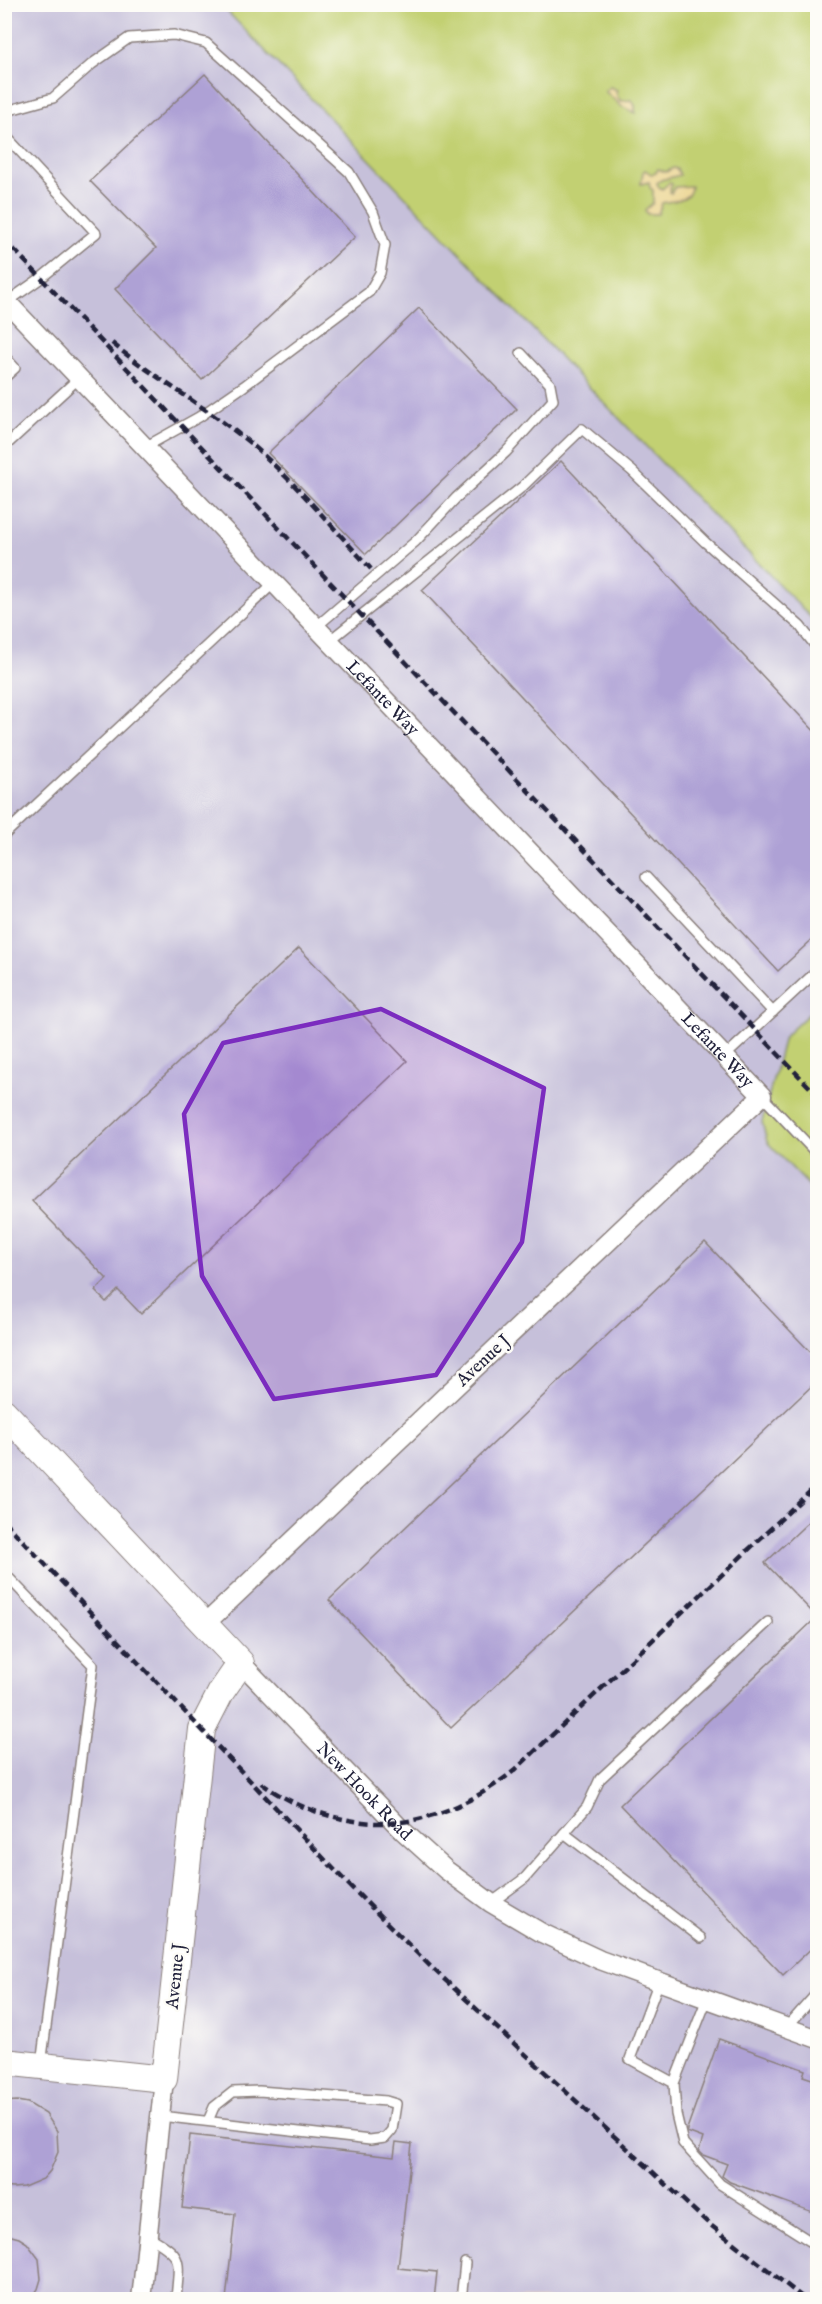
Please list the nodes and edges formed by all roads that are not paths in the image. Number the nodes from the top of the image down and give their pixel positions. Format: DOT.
graph roads {
  1 [pos="4,109"];
  2 [pos="4,134"];
  3 [pos="6,301"];
  4 [pos="521,353"];
  5 [pos="4,356"];
  6 [pos="4,378"];
  7 [pos="79,378"];
  8 [pos="4,447"];
  9 [pos="145,447"];
  10 [pos="274,583"];
  11 [pos="316,627"];
  12 [pos="329,641"];
  13 [pos="818,649"];
  14 [pos="4,835"];
  15 [pos="646,877"];
  16 [pos="818,970"];
  17 [pos="773,1012"];
  18 [pos="724,1057"];
  19 [pos="762,1096"];
  20 [pos="818,1155"];
  21 [pos="4,1412"];
  22 [pos="4,1573"];
  23 [pos="768,1623"];
  24 [pos="204,1624"];
  25 [pos="241,1663"];
  26 [pos="564,1833"];
  27 [pos="491,1903"];
  28 [pos="700,1938"];
  29 [pos="659,1981"];
  30 [pos="818,1992"];
  31 [pos="707,1999"];
  32 [pos="786,2028"];
  33 [pos="818,2039"];
  34 [pos="4,2062"];
  35 [pos="41,2066"];
  36 [pos="164,2079"];
  37 [pos="674,2083"];
  38 [pos="160,2116"];
  39 [pos="208,2121"];
  40 [pos="818,2232"];
  41 [pos="148,2236"];
  42 [pos="465,2263"];
  43 [pos="141,2300"];
  44 [pos="176,2300"];
  45 [pos="461,2300"];
  1 -- 9 [label="lane"];
  2 -- 3 [label="lane"];
  3 -- 7 [label="street, Lefante Way"];
  4 -- 11 [label="lane"];
  5 -- 6 [label="lane"];
  7 -- 8 [label="lane"];
  7 -- 9 [label="street, Lefante Way"];
  9 -- 10 [label="street, Lefante Way"];
  10 -- 11 [label="street, Lefante Way"];
  10 -- 14 [label="lane"];
  11 -- 12 [label="street, Lefante Way"];
  12 -- 13 [label="lane"];
  12 -- 18 [label="street, Lefante Way"];
  15 -- 17 [label="lane"];
  16 -- 17 [label="lane"];
  17 -- 18 [label="lane"];
  18 -- 19 [label="street, Lefante Way"];
  19 -- 20 [label="lane"];
  19 -- 24 [label="street, Avenue J"];
  21 -- 24 [label="street, New Hook Road"];
  22 -- 35 [label="lane"];
  23 -- 26 [label="lane"];
  24 -- 25 [label="street, New Hook Road"];
  25 -- 27 [label="street, New Hook Road"];
  25 -- 36 [label="street, Avenue J"];
  26 -- 27 [label="lane"];
  26 -- 28 [label="lane"];
  27 -- 29 [label="street, New Hook Road"];
  29 -- 31 [label="street, New Hook Road"];
  29 -- 37 [label="lane"];
  30 -- 32 [label="lane"];
  31 -- 32 [label="street, New Hook Road"];
  31 -- 37 [label="lane"];
  32 -- 33 [label="street, New Hook Road"];
  34 -- 35 [label="street"];
  35 -- 36 [label="street"];
  36 -- 38 [label="street, Avenue J"];
  37 -- 40 [label="lane"];
  38 -- 39 [label="lane"];
  38 -- 41 [label="street, Avenue J"];
  39 -- 39 [label="lane"];
  41 -- 43 [label="street, Avenue J"];
  41 -- 44 [label="lane"];
  42 -- 45 [label="lane"];
}
